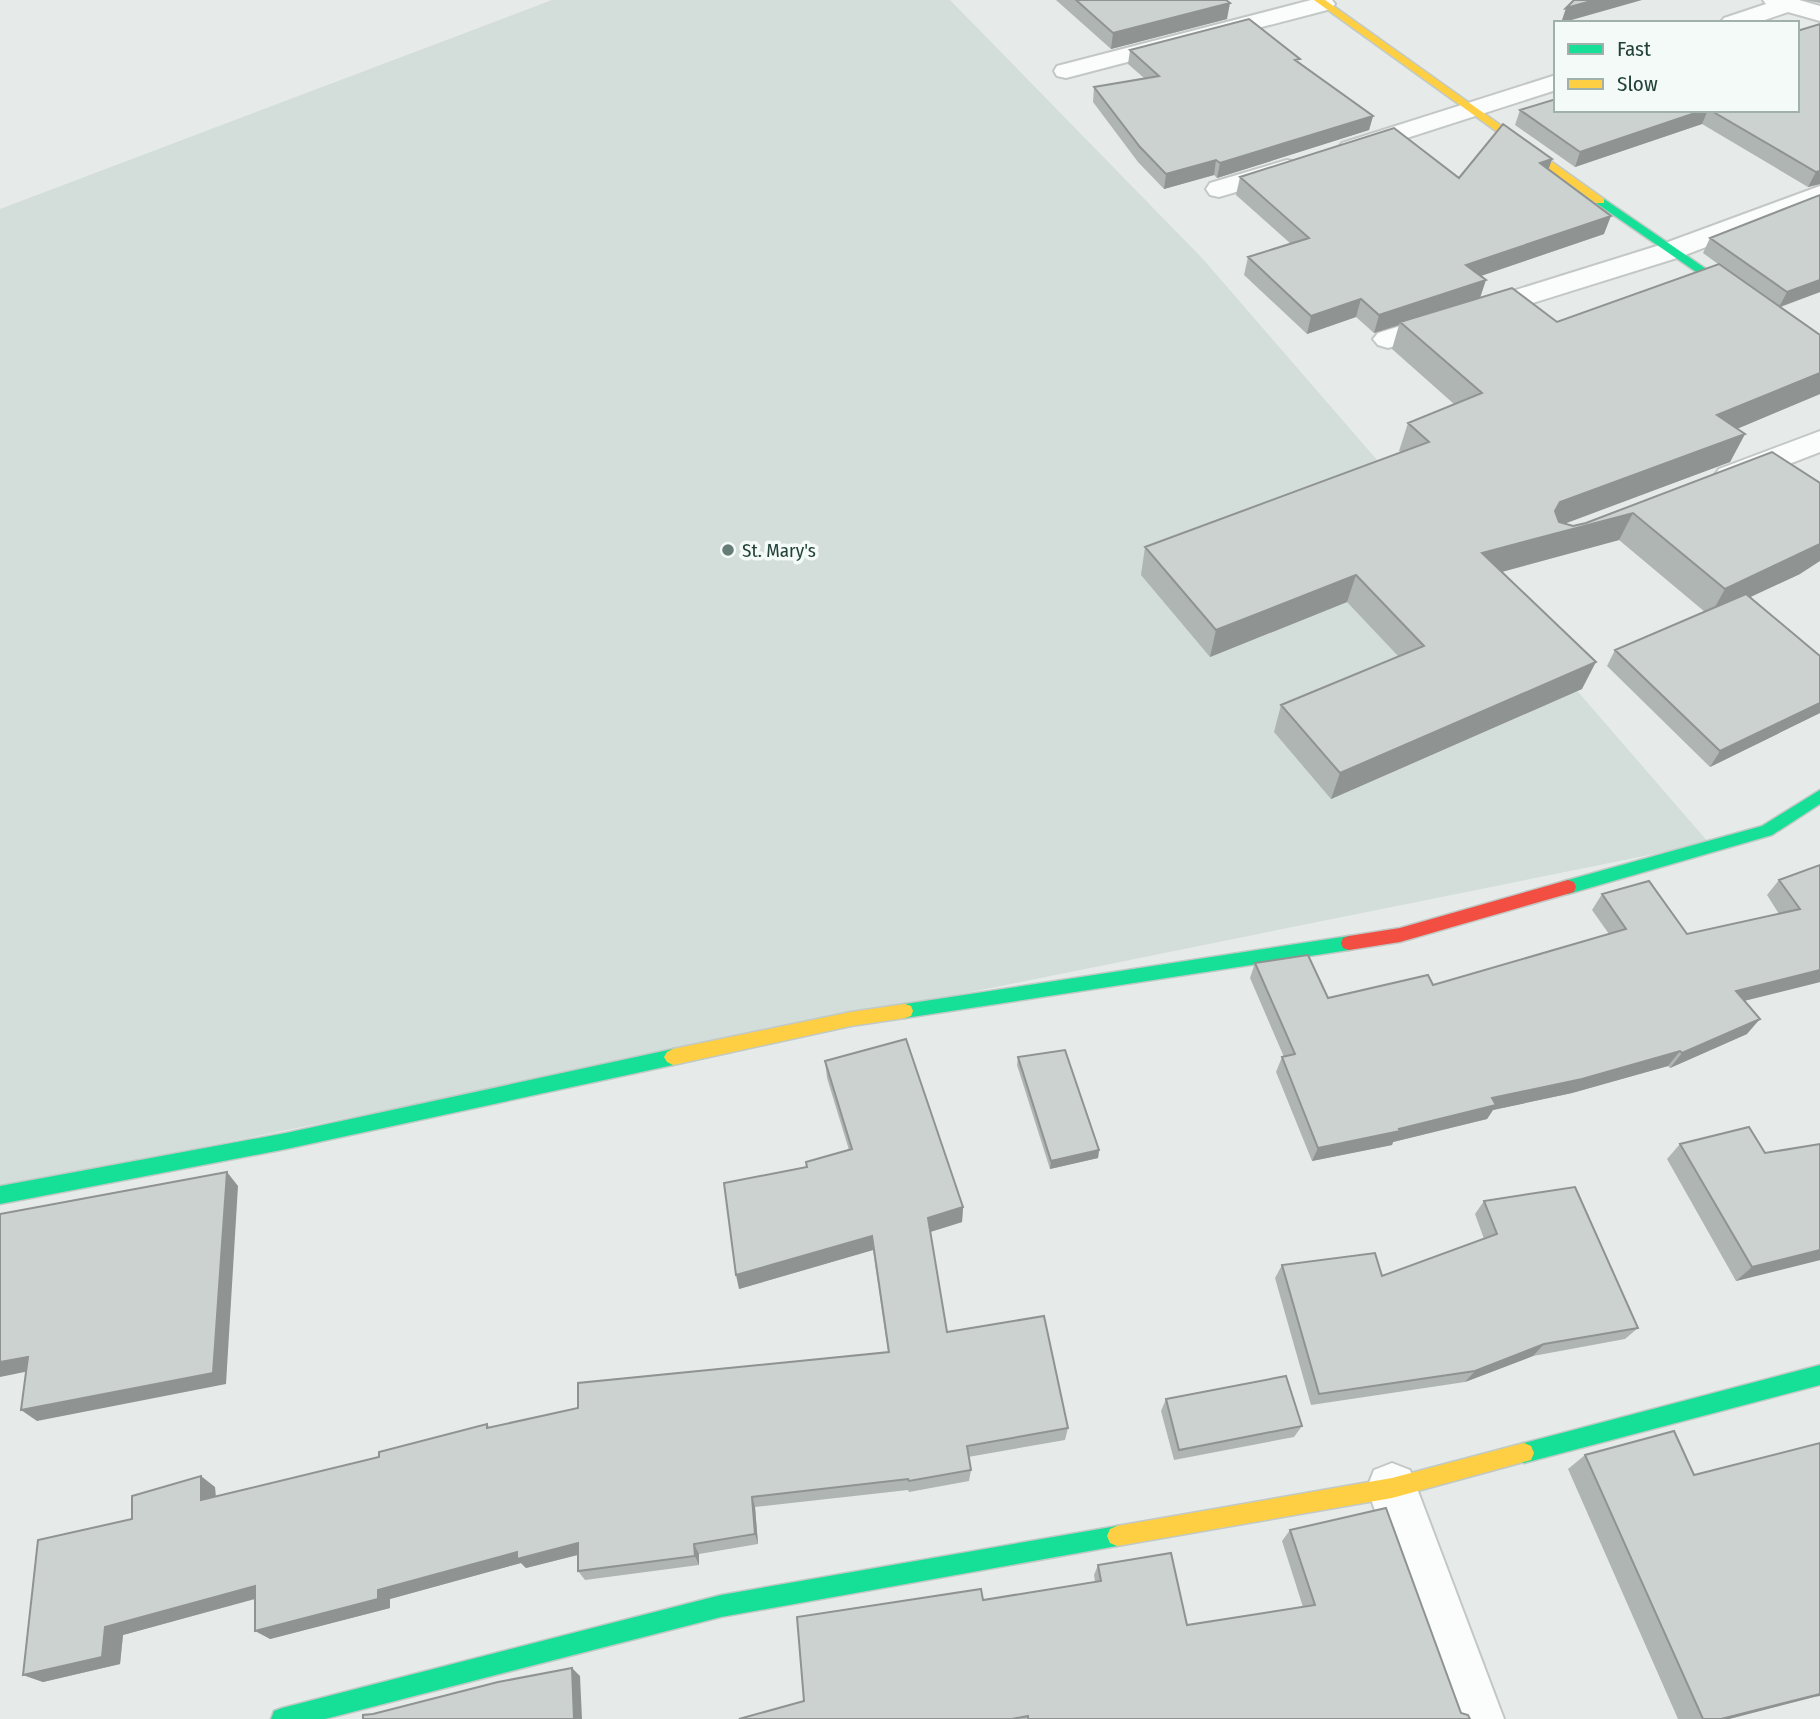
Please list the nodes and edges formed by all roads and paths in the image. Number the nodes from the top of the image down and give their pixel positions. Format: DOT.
graph roads {
  1 [pos="1321,2"];
  2 [pos="1781,2"];
  3 [pos="1820,14"];
  4 [pos="1737,21"];
  5 [pos="1066,71"];
  6 [pos="1554,83"];
  7 [pos="1473,110"];
  8 [pos="1219,189"];
  9 [pos="1820,194"];
  10 [pos="1670,251"];
  11 [pos="1388,339"];
  12 [pos="1820,353"];
  13 [pos="1820,442"];
  14 [pos="1703,486"];
  15 [pos="1820,796"];
  16 [pos="0,1195"];
  17 [pos="1820,1375"];
  18 [pos="1392,1488"];
  19 [pos="282,1719"];
  20 [pos="1477,1719"];
  1 -- 5 [label="street"];
  1 -- 7 [label="street"];
  2 -- 3 [label="street"];
  2 -- 4 [label="street"];
  6 -- 7 [label="street"];
  7 -- 8 [label="street"];
  7 -- 10 [label="street"];
  9 -- 10 [label="street"];
  10 -- 11 [label="street"];
  10 -- 12 [label="street"];
  13 -- 14 [label="street"];
  15 -- 16 [label="street"];
  17 -- 18 [label="street"];
  18 -- 19 [label="street"];
  18 -- 20 [label="street"];
}
